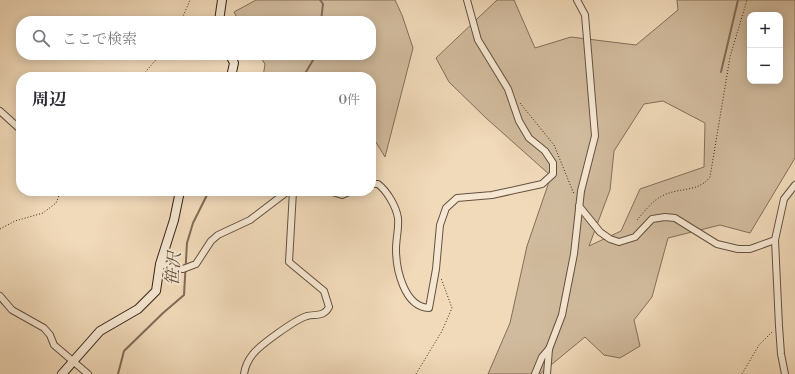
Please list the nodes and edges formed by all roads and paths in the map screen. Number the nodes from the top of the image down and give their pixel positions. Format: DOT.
graph roads {
  1 [pos="190,0"];
  2 [pos="222,0"];
  3 [pos="467,0"];
  4 [pos="577,0"];
  5 [pos="747,0"];
  6 [pos="183,16"];
  7 [pos="220,16"];
  8 [pos="156,60"];
  9 [pos="232,60"];
  10 [pos="145,72"];
  11 [pos="231,72"];
  12 [pos="517,100"];
  13 [pos="0,111"];
  14 [pos="16,125"];
  15 [pos="376,184"];
  16 [pos="795,185"];
  17 [pos="59,196"];
  18 [pos="179,196"];
  19 [pos="281,196"];
  20 [pos="293,196"];
  21 [pos="579,206"];
  22 [pos="637,220"];
  23 [pos="0,229"];
  24 [pos="775,240"];
  25 [pos="160,264"];
  26 [pos="436,269"];
  27 [pos="0,296"];
  28 [pos="779,326"];
  29 [pos="549,349"];
  30 [pos="74,361"];
  31 [pos="62,374"];
  32 [pos="88,374"];
  33 [pos="244,374"];
  34 [pos="416,374"];
  35 [pos="535,374"];
  36 [pos="547,374"];
  37 [pos="742,374"];
  38 [pos="785,374"];
  1 -- 6 [label="path"];
  2 -- 7 [label="street"];
  3 -- 26 [label="street"];
  4 -- 21 [label="street"];
  5 -- 22 [label="path"];
  8 -- 10 [label="path"];
  9 -- 11 [label="street"];
  12 -- 21 [label="path"];
  13 -- 14 [label="street"];
  15 -- 26 [label="street"];
  16 -- 24 [label="street"];
  17 -- 23 [label="path"];
  18 -- 25 [label="street"];
  19 -- 25 [label="street"];
  20 -- 33 [label="street"];
  21 -- 24 [label="street"];
  21 -- 29 [label="street"];
  24 -- 28 [label="street"];
  25 -- 30 [label="street"];
  26 -- 34 [label="path"];
  27 -- 30 [label="street"];
  28 -- 37 [label="path"];
  28 -- 38 [label="street"];
  29 -- 35 [label="street"];
  29 -- 36 [label="street"];
  30 -- 31 [label="street"];
  30 -- 32 [label="street"];
}
